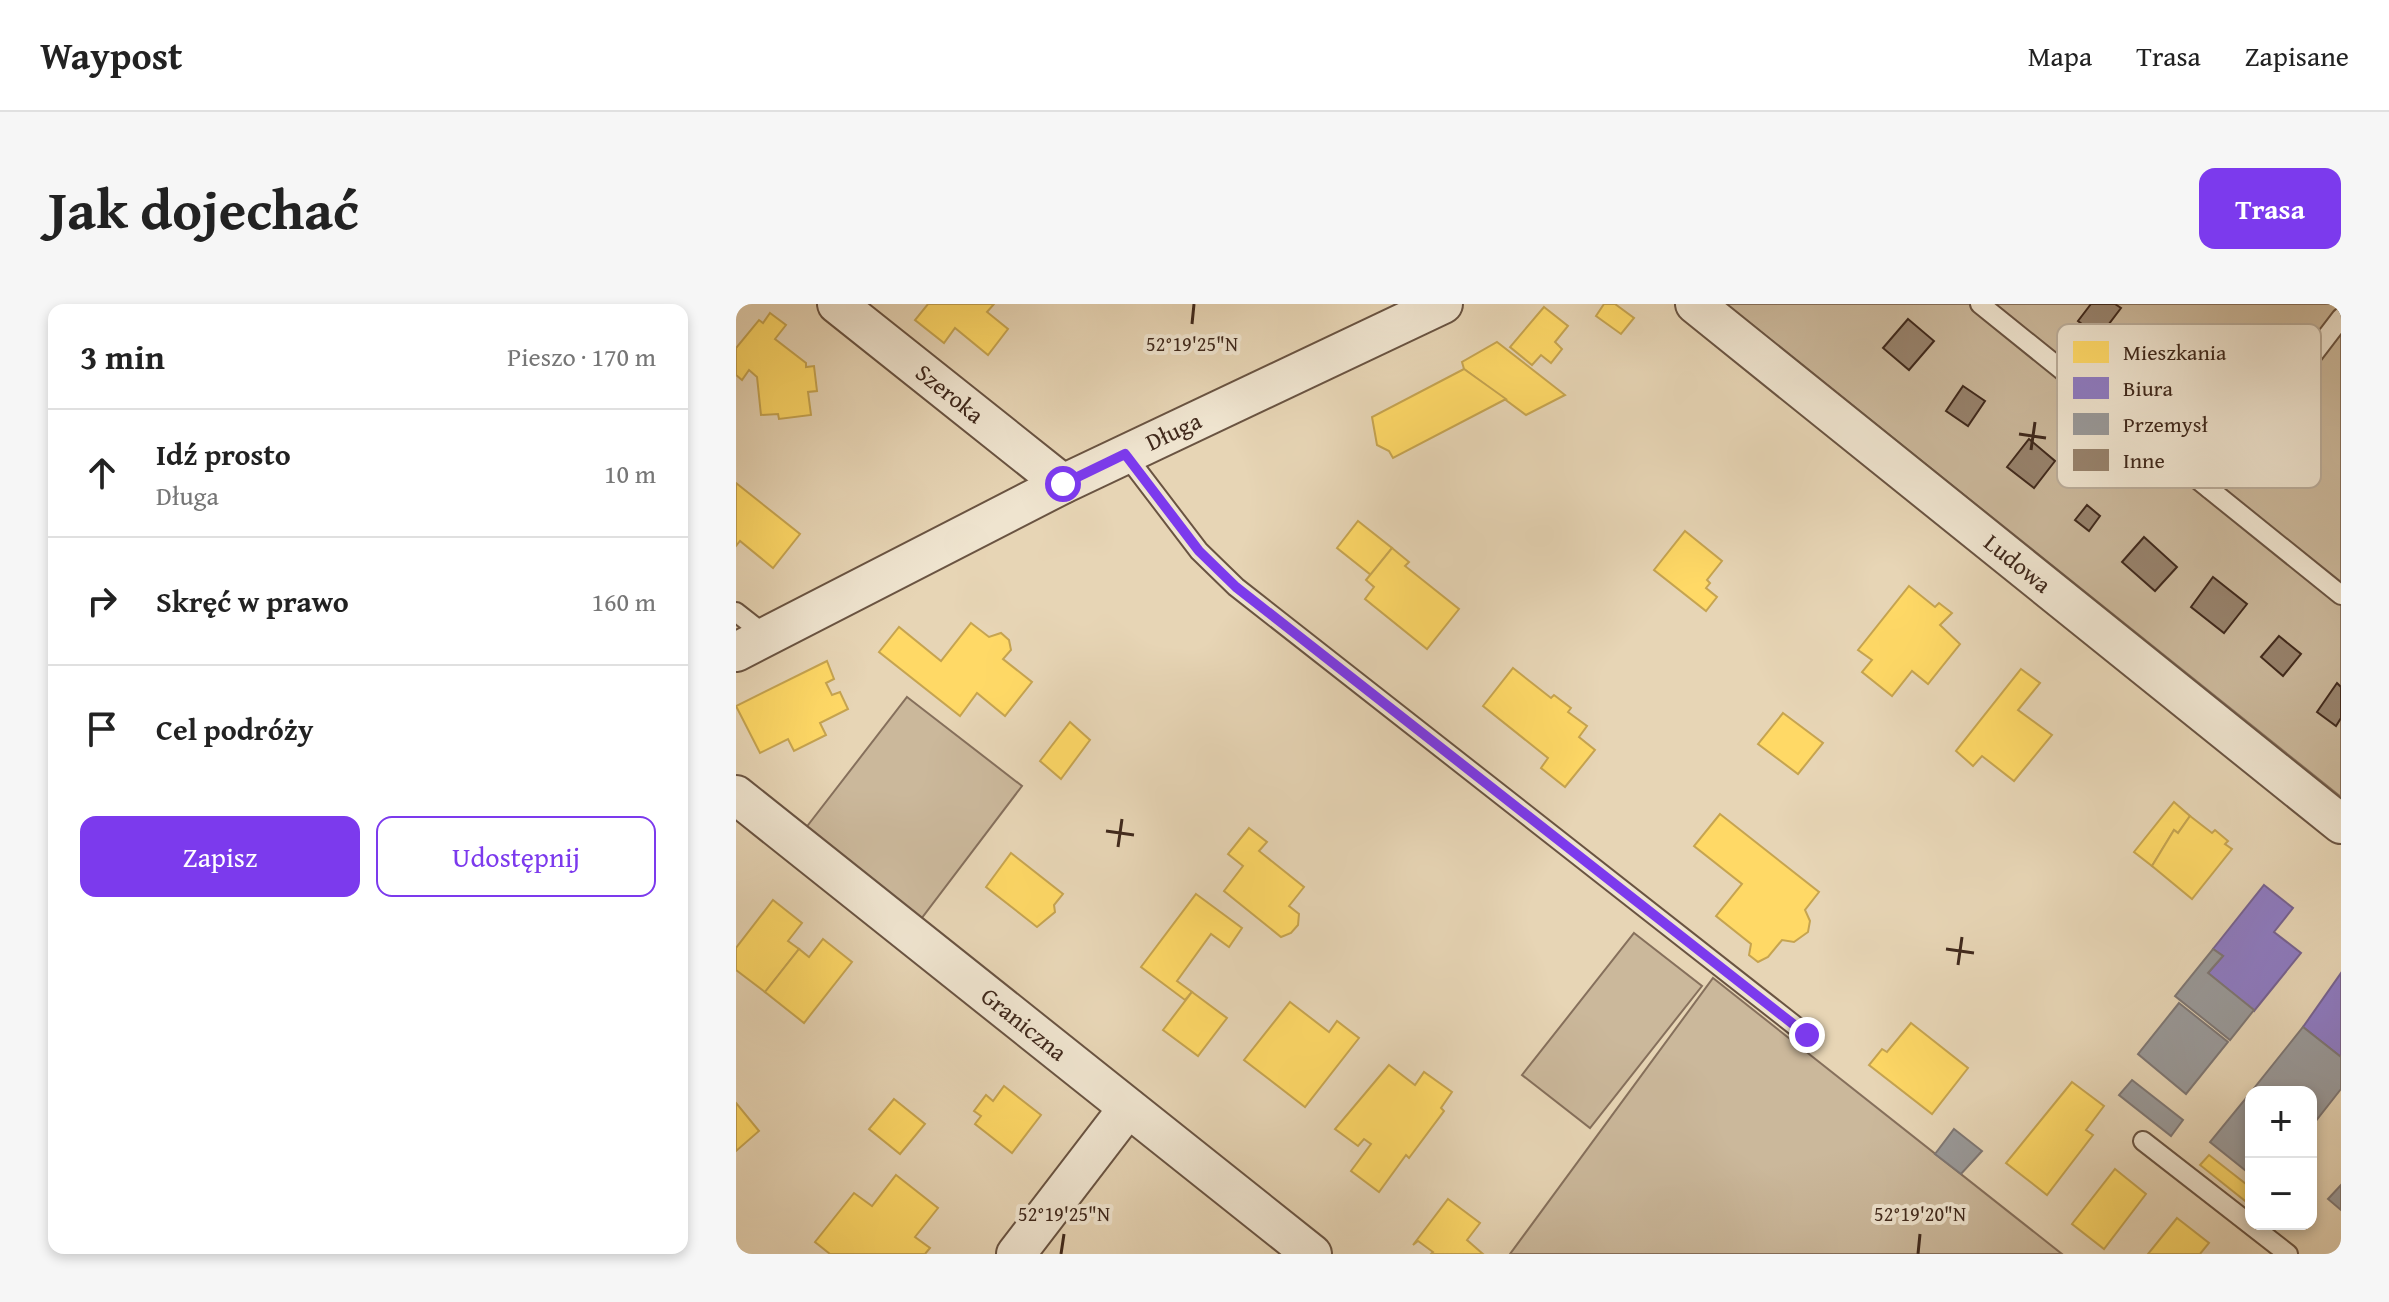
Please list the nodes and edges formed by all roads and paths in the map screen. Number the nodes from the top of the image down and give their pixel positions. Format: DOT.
graph roads {
  1 [pos="837,304"];
  2 [pos="1443,304"];
  3 [pos="1695,304"];
  4 [pos="1980,304"];
  5 [pos="2341,318"];
  6 [pos="2321,344"];
  7 [pos="2057,366"];
  8 [pos="1125,454"];
  9 [pos="1063,484"];
  10 [pos="2210,489"];
  11 [pos="2341,595"];
  12 [pos="736,612"];
  13 [pos="752,644"];
  14 [pos="739,802"];
  15 [pos="2341,824"];
  16 [pos="1807,1035"];
  17 [pos="1128,1108"];
  18 [pos="2143,1141"];
  19 [pos="1016,1254"];
  20 [pos="1312,1254"];
  21 [pos="2288,1254"];
  1 -- 9 [label="street, Szeroka"];
  2 -- 8 [label="street, Długa"];
  3 -- 15 [label="street, Ludowa"];
  4 -- 7 [label="lane"];
  5 -- 6 [label="lane"];
  8 -- 9 [label="street, Długa"];
  8 -- 16 [label="lane"];
  9 -- 13 [label="street, Długa"];
  10 -- 11 [label="lane"];
  12 -- 13 [label="lane"];
  14 -- 17 [label="street, Graniczna"];
  17 -- 19 [label="street"];
  17 -- 20 [label="street, Graniczna"];
  18 -- 21 [label="lane"];
}
